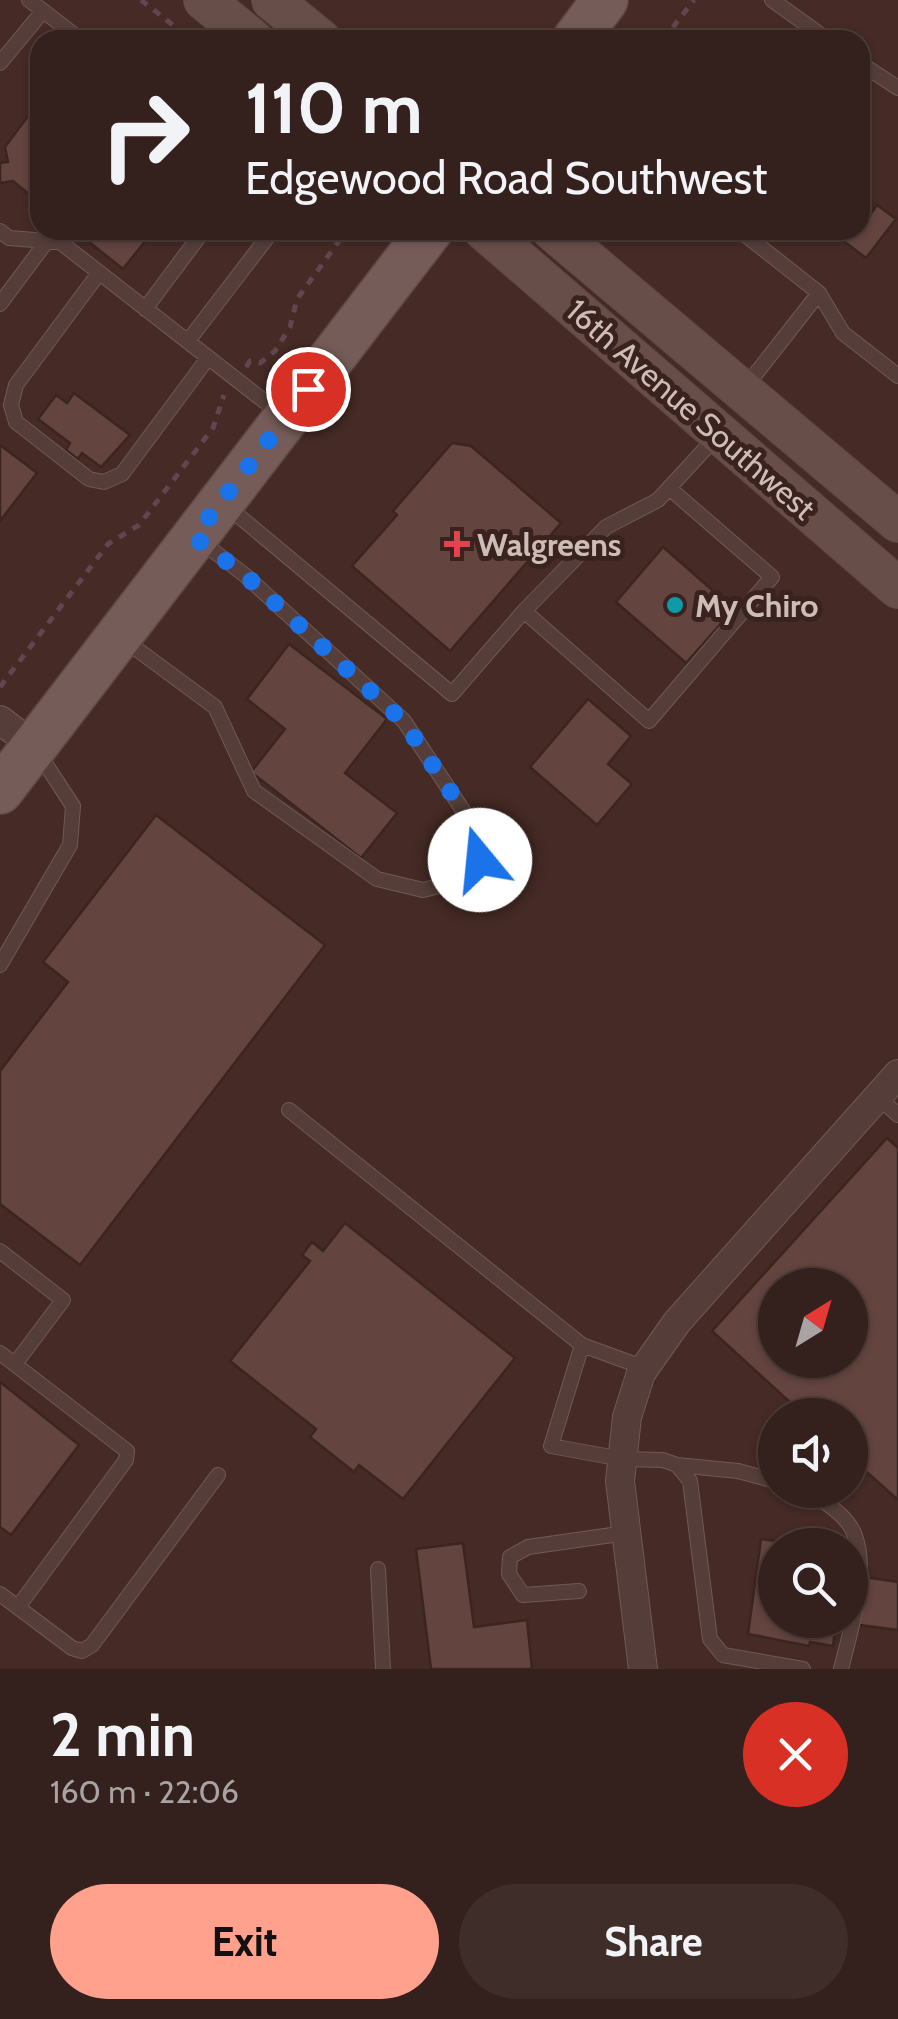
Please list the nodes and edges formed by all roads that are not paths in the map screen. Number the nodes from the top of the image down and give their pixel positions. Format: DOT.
graph roads {
  1 [pos="29,0"];
  2 [pos="204,0"];
  3 [pos="272,0"];
  4 [pos="605,0"];
  5 [pos="772,0"];
  6 [pos="43,11"];
  7 [pos="68,30"];
  8 [pos="241,30"];
  9 [pos="309,30"];
  10 [pos="582,30"];
  11 [pos="814,30"];
  12 [pos="0,64"];
  13 [pos="870,70"];
  14 [pos="896,88"];
  15 [pos="0,231"];
  16 [pos="30,240"];
  17 [pos="34,240"];
  18 [pos="196,240"];
  19 [pos="265,240"];
  20 [pos="422,240"];
  21 [pos="496,240"];
  22 [pos="564,240"];
  23 [pos="752,240"];
  24 [pos="47,241"];
  25 [pos="100,273"];
  26 [pos="819,293"];
  27 [pos="0,304"];
  28 [pos="145,308"];
  29 [pos="188,342"];
  30 [pos="208,358"];
  31 [pos="898,376"];
  32 [pos="744,390"];
  33 [pos="286,418"];
  34 [pos="720,432"];
  35 [pos="669,488"];
  36 [pos="222,502"];
  37 [pos="898,522"];
  38 [pos="194,537"];
  39 [pos="898,588"];
  40 [pos="524,611"];
  41 [pos="118,636"];
  42 [pos="17,733"];
  43 [pos="0,791"];
  44 [pos="0,965"];
  45 [pos="898,1074"];
  46 [pos="888,1106"];
  47 [pos="290,1110"];
  48 [pos="0,1251"];
  49 [pos="582,1345"];
  50 [pos="0,1352"];
  51 [pos="15,1364"];
  52 [pos="645,1368"];
  53 [pos="622,1459"];
  54 [pos="677,1464"];
  55 [pos="218,1475"];
  56 [pos="758,1476"];
  57 [pos="832,1508"];
  58 [pos="626,1533"];
  59 [pos="378,1568"];
  60 [pos="578,1591"];
  61 [pos="0,1594"];
  62 [pos="18,1608"];
  63 [pos="383,1669"];
  64 [pos="642,1669"];
  65 [pos="803,1669"];
  66 [pos="841,1669"];
  1 -- 6 [label="lane"];
  2 -- 8 [label="main road"];
  3 -- 9 [label="main road"];
  4 -- 10 [label="main road"];
  5 -- 11 [label="lane"];
  6 -- 7 [label="lane"];
  6 -- 12 [label="lane"];
  13 -- 14 [label="lane"];
  15 -- 16 [label="lane"];
  17 -- 24 [label="lane"];
  18 -- 28 [label="lane"];
  19 -- 29 [label="lane"];
  20 -- 33 [label="main road"];
  21 -- 34 [label="main road, 16th Avenue Southwest"];
  22 -- 32 [label="main road, 16th Avenue Southwest"];
  23 -- 26 [label="lane"];
  24 -- 25 [label="lane"];
  24 -- 27 [label="lane"];
  25 -- 28 [label="lane"];
  25 -- 30 [label="lane"];
  26 -- 31 [label="lane"];
  26 -- 32 [label="lane"];
  28 -- 29 [label="lane"];
  29 -- 30 [label="lane"];
  30 -- 33 [label="lane"];
  32 -- 37 [label="main road, 16th Avenue Southwest"];
  33 -- 36 [label="main road"];
  34 -- 35 [label="lane"];
  34 -- 39 [label="main road, 16th Avenue Southwest"];
  35 -- 40 [label="lane"];
  35 -- 40 [label="lane"];
  36 -- 38 [label="main road"];
  36 -- 40 [label="lane"];
  38 -- 41 [label="main road"];
  38 -- 41 [label="lane"];
  41 -- 42 [label="main road"];
  42 -- 43 [label="main road"];
  42 -- 44 [label="lane"];
  45 -- 46 [label="street"];
  46 -- 52 [label="street"];
  47 -- 49 [label="lane"];
  48 -- 51 [label="lane"];
  49 -- 52 [label="lane"];
  49 -- 53 [label="lane"];
  50 -- 51 [label="lane"];
  51 -- 62 [label="lane"];
  52 -- 53 [label="street"];
  53 -- 54 [label="lane"];
  53 -- 58 [label="street"];
  54 -- 56 [label="lane"];
  54 -- 65 [label="lane"];
  55 -- 62 [label="lane"];
  57 -- 66 [label="lane"];
  58 -- 60 [label="lane"];
  58 -- 64 [label="street"];
  59 -- 63 [label="lane"];
  61 -- 62 [label="lane"];
}
